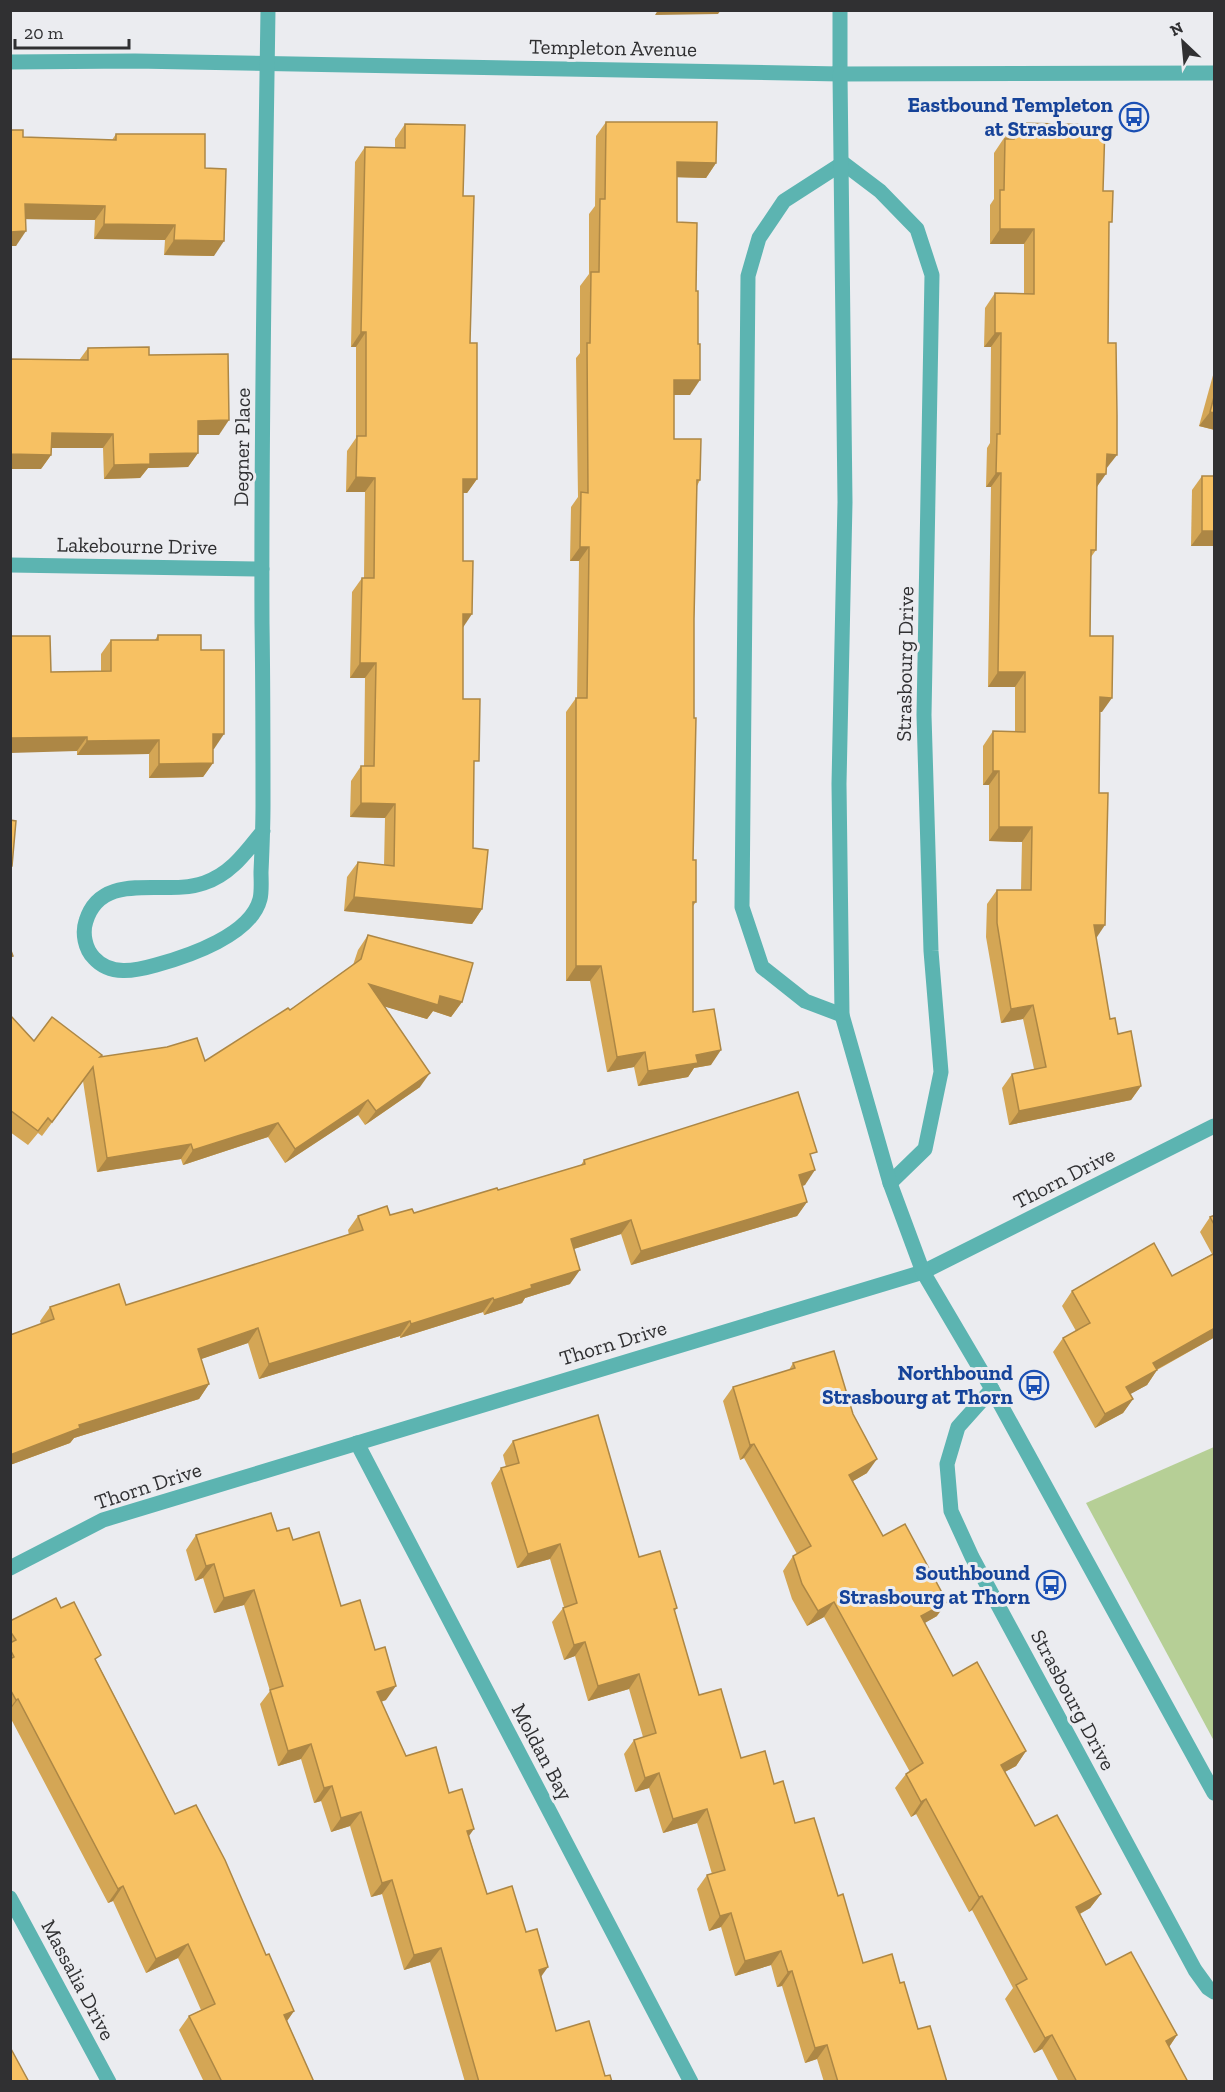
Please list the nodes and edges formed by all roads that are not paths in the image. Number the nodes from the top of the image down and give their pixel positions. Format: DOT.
graph roads {
  1 [pos="268,10"];
  2 [pos="840,10"];
  3 [pos="10,63"];
  4 [pos="267,64"];
  5 [pos="1215,73"];
  6 [pos="840,74"];
  7 [pos="843,163"];
  8 [pos="10,565"];
  9 [pos="262,569"];
  10 [pos="263,831"];
  11 [pos="842,1015"];
  12 [pos="1215,1126"];
  13 [pos="890,1183"];
  14 [pos="923,1272"];
  15 [pos="992,1389"];
  16 [pos="357,1443"];
  17 [pos="10,1568"];
  18 [pos="1215,1792"];
  19 [pos="10,1898"];
  20 [pos="1215,1992"];
  21 [pos="109,2082"];
  22 [pos="691,2082"];
  1 -- 4 [label="street, Degner Place"];
  2 -- 6 [label="street"];
  3 -- 4 [label="street, Templeton Avenue"];
  4 -- 6 [label="street, Templeton Avenue"];
  4 -- 9 [label="street, Degner Place"];
  5 -- 6 [label="street, Templeton Avenue"];
  6 -- 7 [label="street"];
  7 -- 11 [label="street"];
  7 -- 11 [label="street"];
  7 -- 13 [label="street, Strasbourg Drive"];
  8 -- 9 [label="street, Lakebourne Drive"];
  9 -- 10 [label="street, Degner Place"];
  10 -- 10 [label="street, Degner Place"];
  11 -- 13 [label="street"];
  12 -- 14 [label="street, Thorn Drive"];
  13 -- 14 [label="street"];
  14 -- 15 [label="street"];
  14 -- 16 [label="street, Thorn Drive"];
  15 -- 18 [label="street"];
  15 -- 20 [label="street, Strasbourg Drive"];
  16 -- 17 [label="street, Thorn Drive"];
  16 -- 22 [label="street, Moldan Bay"];
  19 -- 21 [label="street, Massalia Drive"];
}
